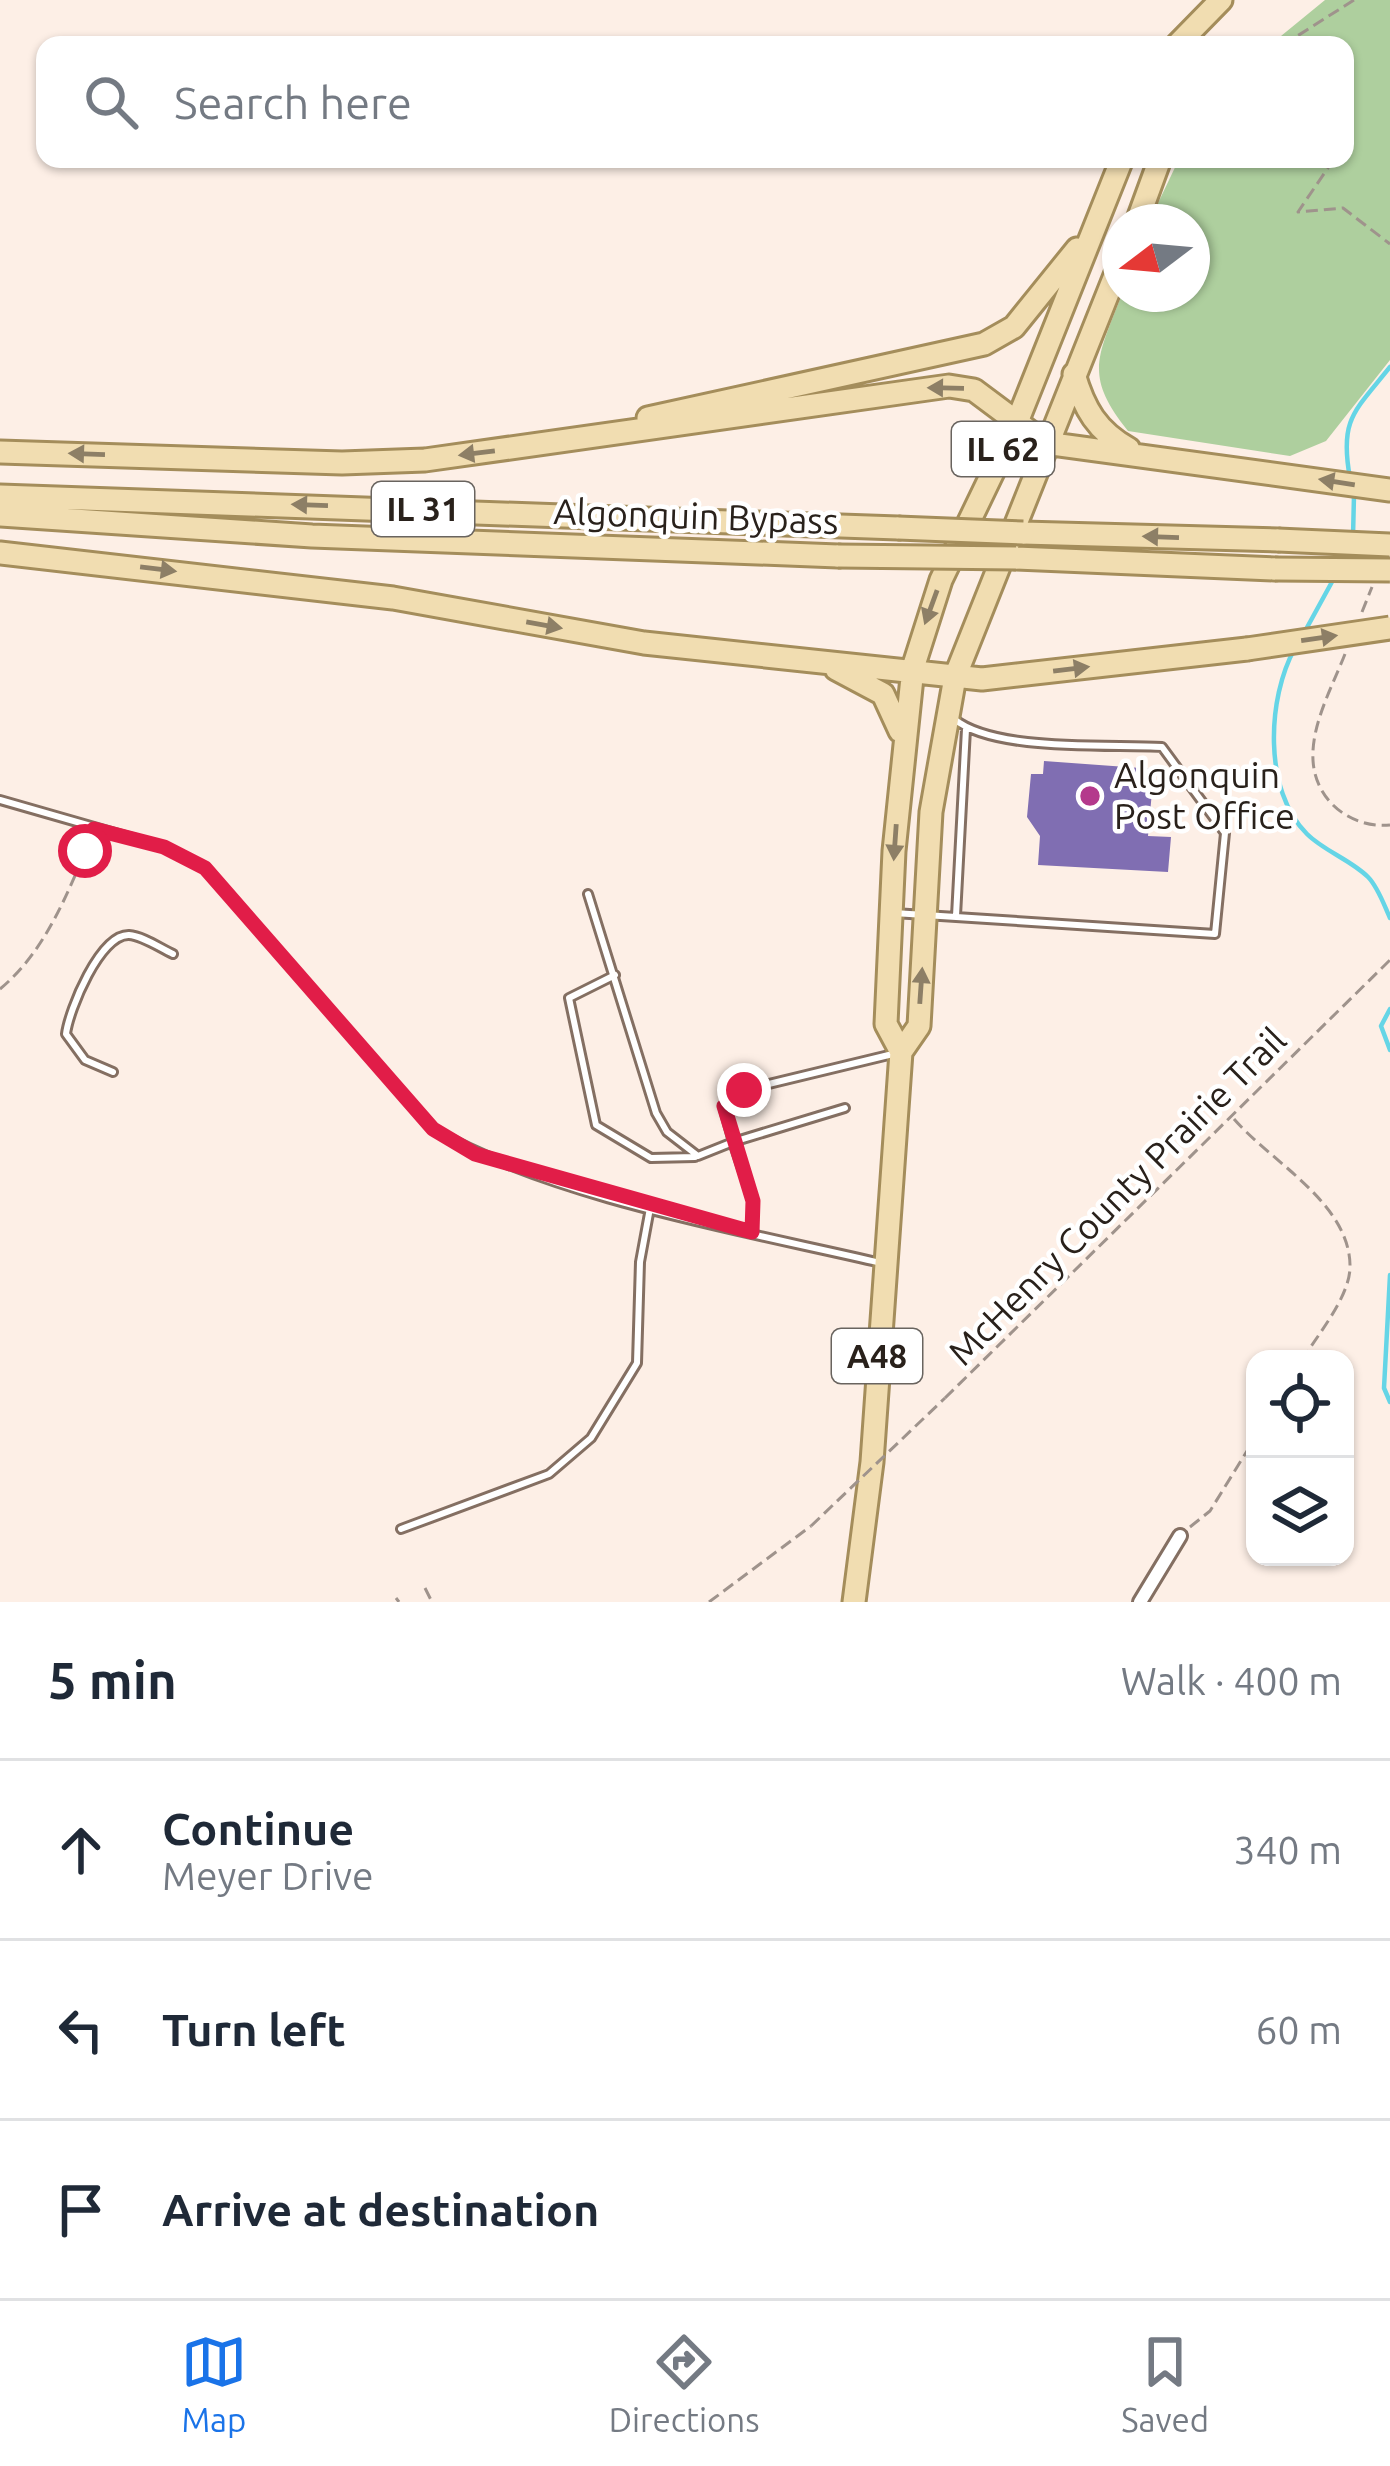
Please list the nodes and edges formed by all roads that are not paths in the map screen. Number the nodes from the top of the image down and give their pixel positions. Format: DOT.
graph roads {
  1 [pos="1217,6"];
  2 [pos="1186,36"];
  3 [pos="1206,36"];
  4 [pos="1118,168"];
  5 [pos="1157,168"];
  6 [pos="1144,204"];
  7 [pos="1091,229"];
  8 [pos="1102,306"];
  9 [pos="1074,374"];
  10 [pos="1016,422"];
  11 [pos="1045,443"];
  12 [pos="527,446"];
  13 [pos="0,452"];
  14 [pos="1140,455"];
  15 [pos="1390,490"];
  16 [pos="0,496"];
  17 [pos="0,515"];
  18 [pos="1390,545"];
  19 [pos="0,554"];
  20 [pos="1383,575"];
  21 [pos="1390,628"];
  22 [pos="807,659"];
  23 [pos="914,668"];
  24 [pos="955,676"];
  25 [pos="946,713"];
  26 [pos="966,729"];
  27 [pos="903,739"];
  28 [pos="0,800"];
  29 [pos="587,894"];
  30 [pos="891,913"];
  31 [pos="924,915"];
  32 [pos="956,916"];
  33 [pos="173,954"];
  34 [pos="615,975"];
  35 [pos="901,1052"];
  36 [pos="112,1072"];
  37 [pos="845,1108"];
  38 [pos="733,1142"];
  39 [pos="698,1156"];
  40 [pos="650,1208"];
  41 [pos="752,1232"];
  42 [pos="884,1264"];
  43 [pos="401,1529"];
  44 [pos="1180,1536"];
  45 [pos="857,1601"];
  46 [pos="1140,1602"];
  1 -- 2 [label="main road"];
  1 -- 3 [label="main road"];
  4 -- 7 [label="main road, IL 62"];
  5 -- 6 [label="main road"];
  7 -- 10 [label="main road, IL 62"];
  7 -- 12 [label="main road"];
  8 -- 9 [label="main road, IL 62"];
  9 -- 11 [label="main road, IL 62"];
  9 -- 14 [label="main road"];
  10 -- 11 [label="main road"];
  10 -- 12 [label="main road, one-way"];
  10 -- 23 [label="main road, IL 62, one-way"];
  11 -- 14 [label="main road"];
  11 -- 24 [label="main road, IL 62"];
  12 -- 13 [label="main road, one-way"];
  15 -- 14 [label="main road, one-way"];
  18 -- 16 [label="main road, Algonquin Bypass / IL 31, one-way, bridge"];
  17 -- 20 [label="main road, Algonquin Bypass / IL 31, bridge"];
  19 -- 22 [label="main road, one-way"];
  24 -- 21 [label="main road, one-way, bridge"];
  22 -- 23 [label="main road"];
  22 -- 27 [label="main road"];
  23 -- 24 [label="main road"];
  23 -- 27 [label="main road, A48"];
  24 -- 25 [label="main road, A48"];
  25 -- 26 [label="lane"];
  25 -- 31 [label="main road, A48"];
  26 -- 32 [label="lane"];
  26 -- 32 [label="lane"];
  27 -- 30 [label="main road, A48, one-way"];
  28 -- 40 [label="lane"];
  29 -- 34 [label="lane"];
  30 -- 31 [label="lane"];
  30 -- 35 [label="main road, A48"];
  31 -- 32 [label="lane"];
  35 -- 31 [label="main road, A48, one-way"];
  33 -- 36 [label="lane"];
  34 -- 39 [label="lane"];
  34 -- 39 [label="lane"];
  35 -- 38 [label="lane"];
  35 -- 42 [label="main road, A48"];
  37 -- 38 [label="lane"];
  38 -- 39 [label="lane"];
  38 -- 41 [label="lane"];
  40 -- 41 [label="lane"];
  40 -- 43 [label="lane"];
  41 -- 42 [label="lane"];
  42 -- 45 [label="main road, A48"];
  44 -- 46 [label="street"];
}
